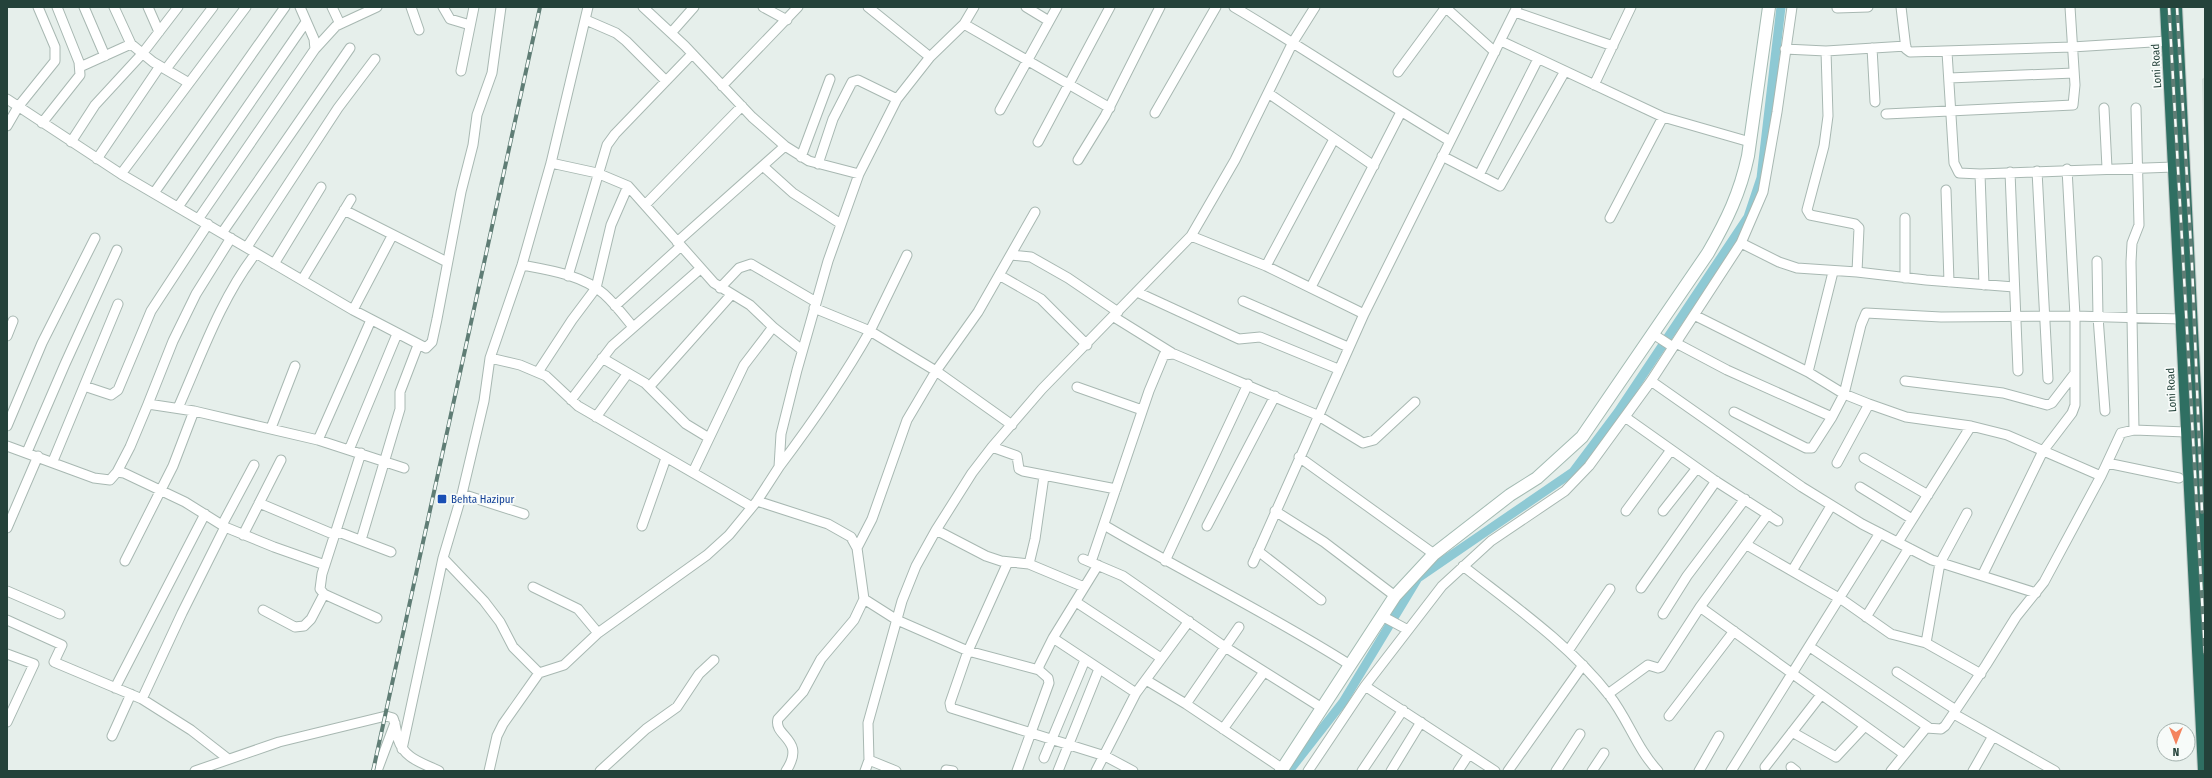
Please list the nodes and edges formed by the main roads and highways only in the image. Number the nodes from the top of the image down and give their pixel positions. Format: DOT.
graph roads {
  1 [pos="2166,7"];
  2 [pos="2176,7"];
  3 [pos="2205,593"];
  4 [pos="2204,771"];
  1 -- 4 [label="highway, Loni Road"];
  2 -- 3 [label="highway, Loni Road"];
}
